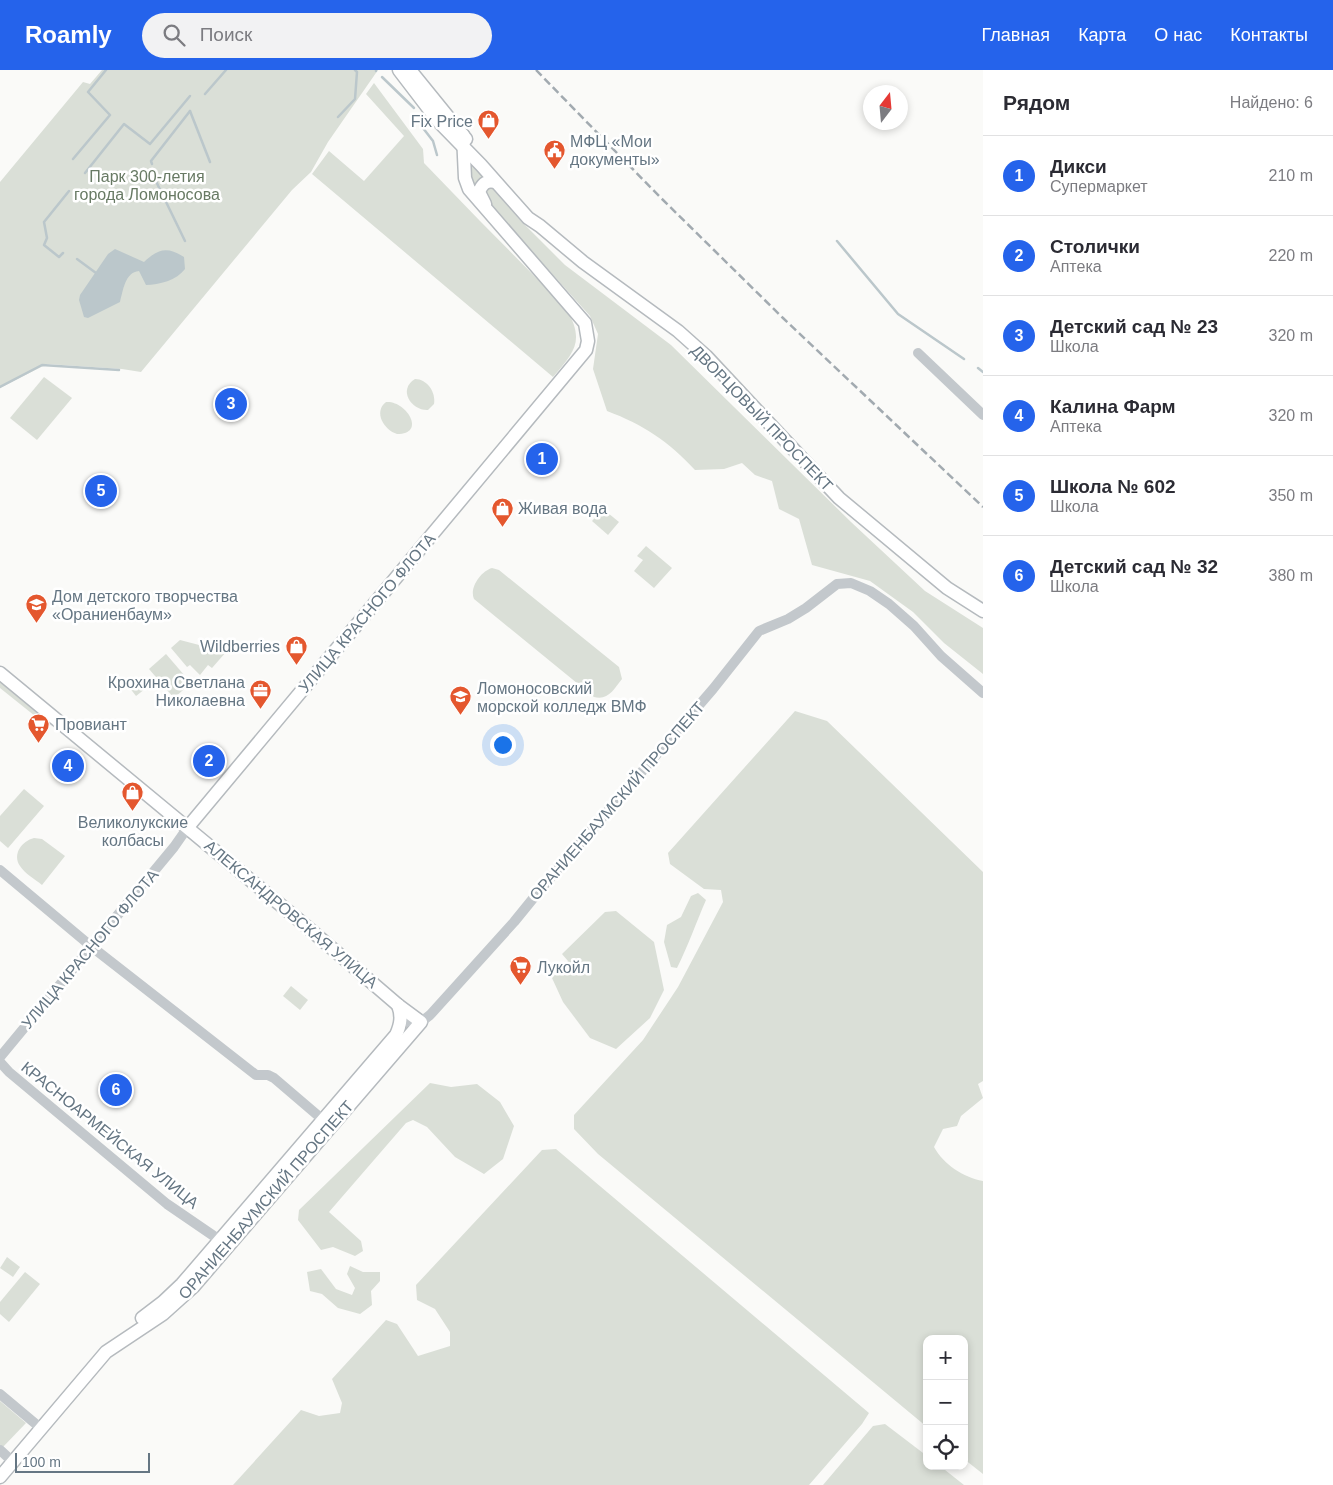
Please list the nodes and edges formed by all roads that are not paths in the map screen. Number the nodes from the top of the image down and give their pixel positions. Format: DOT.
graph roads {
  1 [pos="399,70"];
  2 [pos="410,70"];
  3 [pos="466,149"];
  4 [pos="495,182"];
  5 [pos="490,215"];
  6 [pos="540,226"];
  7 [pos="918,353"];
  8 [pos="983,415"];
  9 [pos="983,611"];
  10 [pos="0,673"];
  11 [pos="983,693"];
  12 [pos="188,827"];
  13 [pos="0,870"];
  14 [pos="92,947"];
  15 [pos="398,1005"];
  16 [pos="401,1021"];
  17 [pos="421,1022"];
  18 [pos="0,1057"];
  19 [pos="0,1062"];
  20 [pos="327,1123"];
  21 [pos="224,1243"];
  22 [pos="0,1394"];
  23 [pos="36,1425"];
  24 [pos="5,1459"];
  25 [pos="0,1477"];
  1 -- 3 [label="main road, ДВОРЦОВЫЙ ПРОСПЕКТ"];
  2 -- 3 [label="main road, ДВОРЦОВЫЙ ПРОСПЕКТ"];
  3 -- 4 [label="main road, ДВОРЦОВЫЙ ПРОСПЕКТ"];
  3 -- 5 [label="main road, УЛИЦА КРАСНОГО ФЛОТА"];
  3 -- 6 [label="main road, ДВОРЦОВЫЙ ПРОСПЕКТ"];
  4 -- 5 [label="main road"];
  4 -- 6 [label="main road, ДВОРЦОВЫЙ ПРОСПЕКТ"];
  5 -- 12 [label="main road, УЛИЦА КРАСНОГО ФЛОТА"];
  6 -- 9 [label="main road, ДВОРЦОВЫЙ ПРОСПЕКТ"];
  7 -- 8 [label="street"];
  10 -- 12 [label="main road, АЛЕКСАНДРОВСКАЯ УЛИЦА"];
  11 -- 17 [label="street, ОРАНИЕНБАУМСКИЙ ПРОСПЕКТ"];
  12 -- 14 [label="street, УЛИЦА КРАСНОГО ФЛОТА"];
  12 -- 15 [label="main road, АЛЕКСАНДРОВСКАЯ УЛИЦА"];
  13 -- 14 [label="street"];
  14 -- 18 [label="street, УЛИЦА КРАСНОГО ФЛОТА"];
  14 -- 20 [label="street"];
  15 -- 16 [label="main road"];
  15 -- 17 [label="main road, АЛЕКСАНДРОВСКАЯ УЛИЦА"];
  16 -- 17 [label="street"];
  16 -- 20 [label="main road, ОРАНИЕНБАУМСКИЙ ПРОСПЕКТ"];
  17 -- 20 [label="main road, ОРАНИЕНБАУМСКИЙ ПРОСПЕКТ"];
  19 -- 21 [label="street, КРАСНОАРМЕЙСКАЯ УЛИЦА"];
  20 -- 21 [label="main road, ОРАНИЕНБАУМСКИЙ ПРОСПЕКТ"];
  21 -- 23 [label="main road, ОРАНИЕНБАУМСКИЙ ПРОСПЕКТ"];
  21 -- 24 [label="main road, ОРАНИЕНБАУМСКИЙ ПРОСПЕКТ"];
  22 -- 23 [label="street"];
  23 -- 24 [label="main road, ОРАНИЕНБАУМСКИЙ ПРОСПЕКТ"];
  24 -- 25 [label="main road, ОРАНИЕНБАУМСКИЙ ПРОСПЕКТ"];
}
